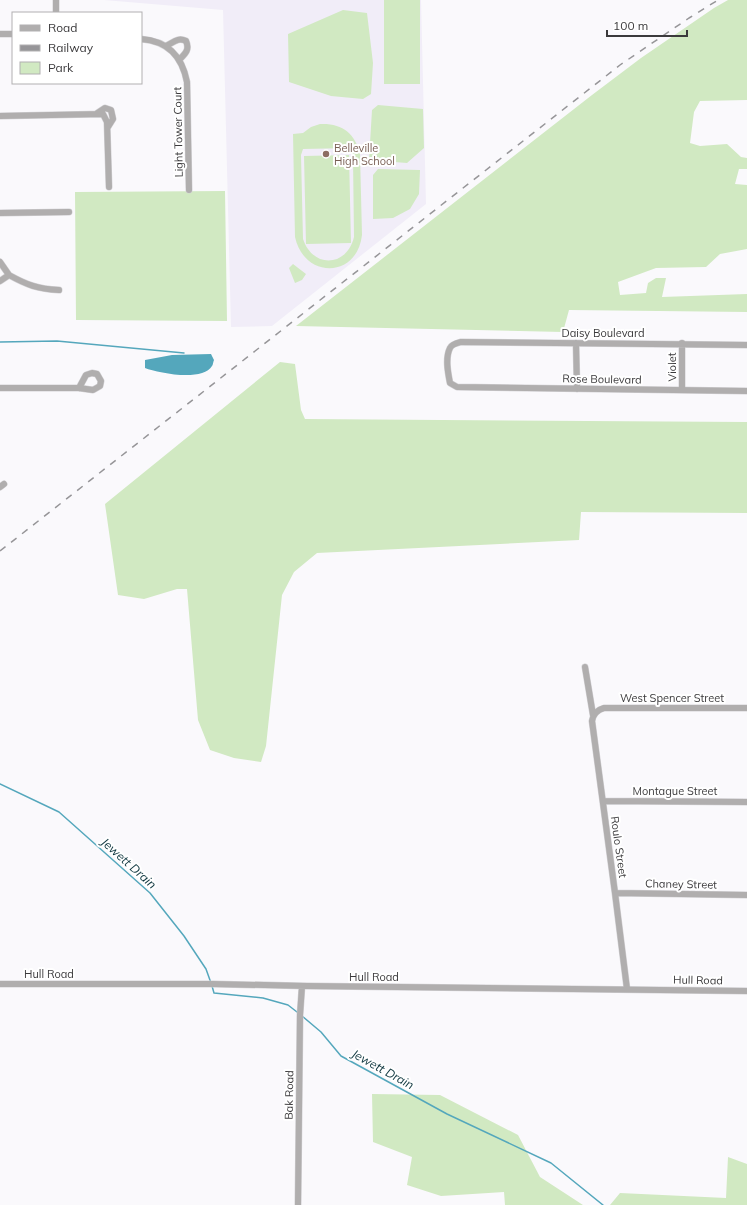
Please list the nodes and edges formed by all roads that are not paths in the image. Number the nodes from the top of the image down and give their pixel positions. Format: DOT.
graph roads {
  1 [pos="56,0"];
  2 [pos="56,12"];
  3 [pos="0,34"];
  4 [pos="12,34"];
  5 [pos="142,39"];
  6 [pos="166,46"];
  7 [pos="179,60"];
  8 [pos="0,116"];
  9 [pos="108,187"];
  10 [pos="189,190"];
  11 [pos="69,212"];
  12 [pos="0,213"];
  13 [pos="0,262"];
  14 [pos="9,275"];
  15 [pos="0,281"];
  16 [pos="59,290"];
  17 [pos="576,343"];
  18 [pos="682,344"];
  19 [pos="747,345"];
  20 [pos="457,387"];
  21 [pos="0,388"];
  22 [pos="78,388"];
  23 [pos="577,389"];
  24 [pos="682,390"];
  25 [pos="747,391"];
  26 [pos="585,667"];
  27 [pos="747,708"];
  28 [pos="595,713"];
  29 [pos="603,801"];
  30 [pos="747,802"];
  31 [pos="615,893"];
  32 [pos="747,895"];
  33 [pos="0,984"];
  34 [pos="302,986"];
  35 [pos="627,989"];
  36 [pos="747,991"];
  37 [pos="298,1205"];
  1 -- 2 [label="street"];
  3 -- 4 [label="street"];
  5 -- 6 [label="street"];
  6 -- 7 [label="street, Light Tower Court"];
  6 -- 7 [label="street"];
  7 -- 10 [label="street, Light Tower Court"];
  8 -- 9 [label="street"];
  11 -- 12 [label="street"];
  13 -- 14 [label="street"];
  14 -- 15 [label="street"];
  14 -- 16 [label="street"];
  17 -- 18 [label="street, Daisy Boulevard"];
  17 -- 20 [label="street, Daisy Boulevard"];
  17 -- 23 [label="street"];
  18 -- 19 [label="street, Daisy Boulevard"];
  18 -- 24 [label="street, Violet"];
  20 -- 23 [label="street, Rose Boulevard"];
  21 -- 22 [label="street"];
  23 -- 24 [label="street, Rose Boulevard"];
  24 -- 25 [label="street, Rose Boulevard"];
  26 -- 28 [label="street, Roulo Street"];
  27 -- 28 [label="street, West Spencer Street"];
  28 -- 29 [label="street, Roulo Street"];
  29 -- 30 [label="street, Montague Street"];
  29 -- 31 [label="street, Roulo Street"];
  31 -- 32 [label="street, Chaney Street"];
  31 -- 35 [label="street, Roulo Street"];
  33 -- 34 [label="street, Hull Road"];
  34 -- 35 [label="street, Hull Road"];
  34 -- 37 [label="street, Bak Road"];
  35 -- 36 [label="street, Hull Road"];
}
